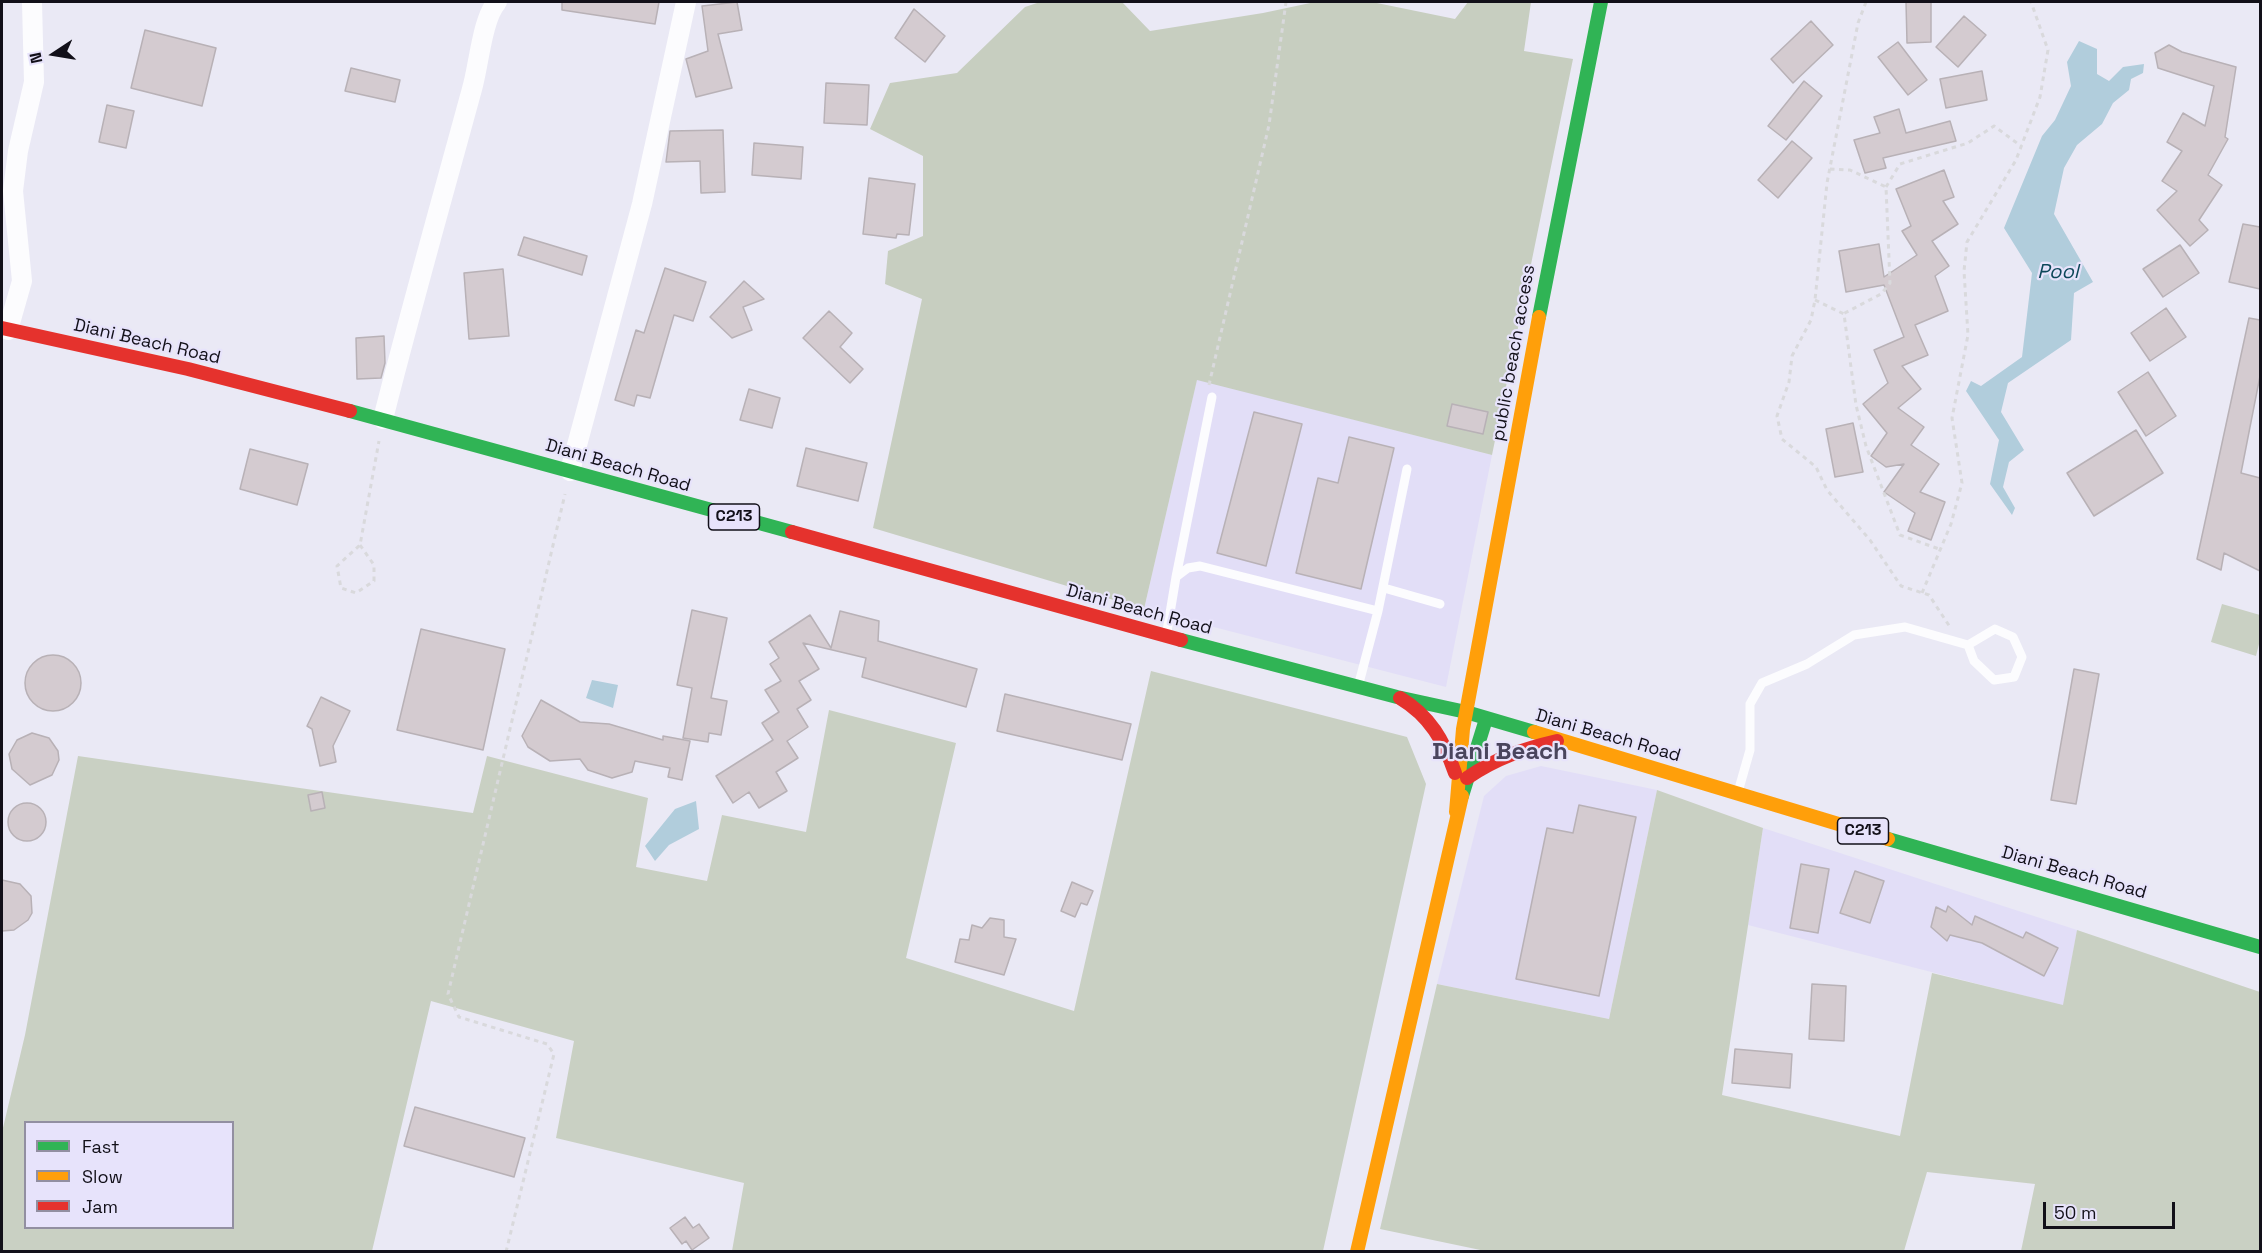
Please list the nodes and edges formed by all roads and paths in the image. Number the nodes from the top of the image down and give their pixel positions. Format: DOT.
graph roads {
  1 [pos="32,2"];
  2 [pos="497,2"];
  3 [pos="686,2"];
  4 [pos="1286,2"];
  5 [pos="1601,2"];
  6 [pos="1866,2"];
  7 [pos="2031,2"];
  8 [pos="2021,146"];
  9 [pos="1830,169"];
  10 [pos="1886,188"];
  11 [pos="1815,300"];
  12 [pos="1843,314"];
  13 [pos="5,329"];
  14 [pos="1210,394"];
  15 [pos="383,419"];
  16 [pos="1407,469"];
  17 [pos="570,471"];
  18 [pos="360,545"];
  19 [pos="1939,549"];
  20 [pos="1176,577"];
  21 [pos="1384,588"];
  22 [pos="1922,593"];
  23 [pos="1440,604"];
  24 [pos="1378,611"];
  25 [pos="1166,636"];
  26 [pos="1946,640"];
  27 [pos="1968,645"];
  28 [pos="1474,681"];
  29 [pos="1358,686"];
  30 [pos="1397,697"];
  31 [pos="1466,712"];
  32 [pos="1486,718"];
  33 [pos="1557,741"];
  34 [pos="1462,779"];
  35 [pos="1737,795"];
  36 [pos="2260,947"];
  37 [pos="506,1251"];
  38 [pos="1357,1251"];
  1 -- 13 [label="street"];
  2 -- 15 [label="street"];
  3 -- 17 [label="street"];
  4 -- 14 [label="path"];
  5 -- 28 [label="main road, public beach access"];
  6 -- 9 [label="path"];
  7 -- 8 [label="path"];
  8 -- 10 [label="path"];
  8 -- 19 [label="path"];
  9 -- 10 [label="path"];
  9 -- 11 [label="path"];
  10 -- 12 [label="path"];
  11 -- 12 [label="path"];
  11 -- 22 [label="path"];
  12 -- 19 [label="path"];
  13 -- 15 [label="main road, Diani Beach Road / C213"];
  14 -- 20 [label="lane"];
  15 -- 17 [label="main road, Diani Beach Road / C213"];
  15 -- 18 [label="path"];
  16 -- 21 [label="lane"];
  17 -- 25 [label="main road, Diani Beach Road / C213"];
  17 -- 37 [label="path"];
  18 -- 18 [label="path"];
  19 -- 22 [label="path"];
  20 -- 24 [label="lane"];
  20 -- 25 [label="lane"];
  21 -- 23 [label="lane"];
  21 -- 24 [label="lane"];
  22 -- 26 [label="path"];
  24 -- 29 [label="lane"];
  25 -- 29 [label="main road, Diani Beach Road / C213"];
  26 -- 27 [label="lane"];
  26 -- 35 [label="lane"];
  27 -- 27 [label="lane"];
  28 -- 31 [label="main road, public beach access"];
  28 -- 32 [label="street"];
  29 -- 30 [label="main road, Diani Beach Road / C213"];
  30 -- 31 [label="main road, Diani Beach Road / C213"];
  30 -- 34 [label="main road"];
  31 -- 32 [label="main road, Diani Beach Road / C213"];
  31 -- 34 [label="main road, public beach access"];
  32 -- 33 [label="main road, Diani Beach Road / C213"];
  32 -- 34 [label="main road"];
  33 -- 34 [label="main road"];
  33 -- 35 [label="main road, Diani Beach Road / C213"];
  34 -- 38 [label="main road"];
  35 -- 36 [label="main road, Diani Beach Road / C213"];
}
